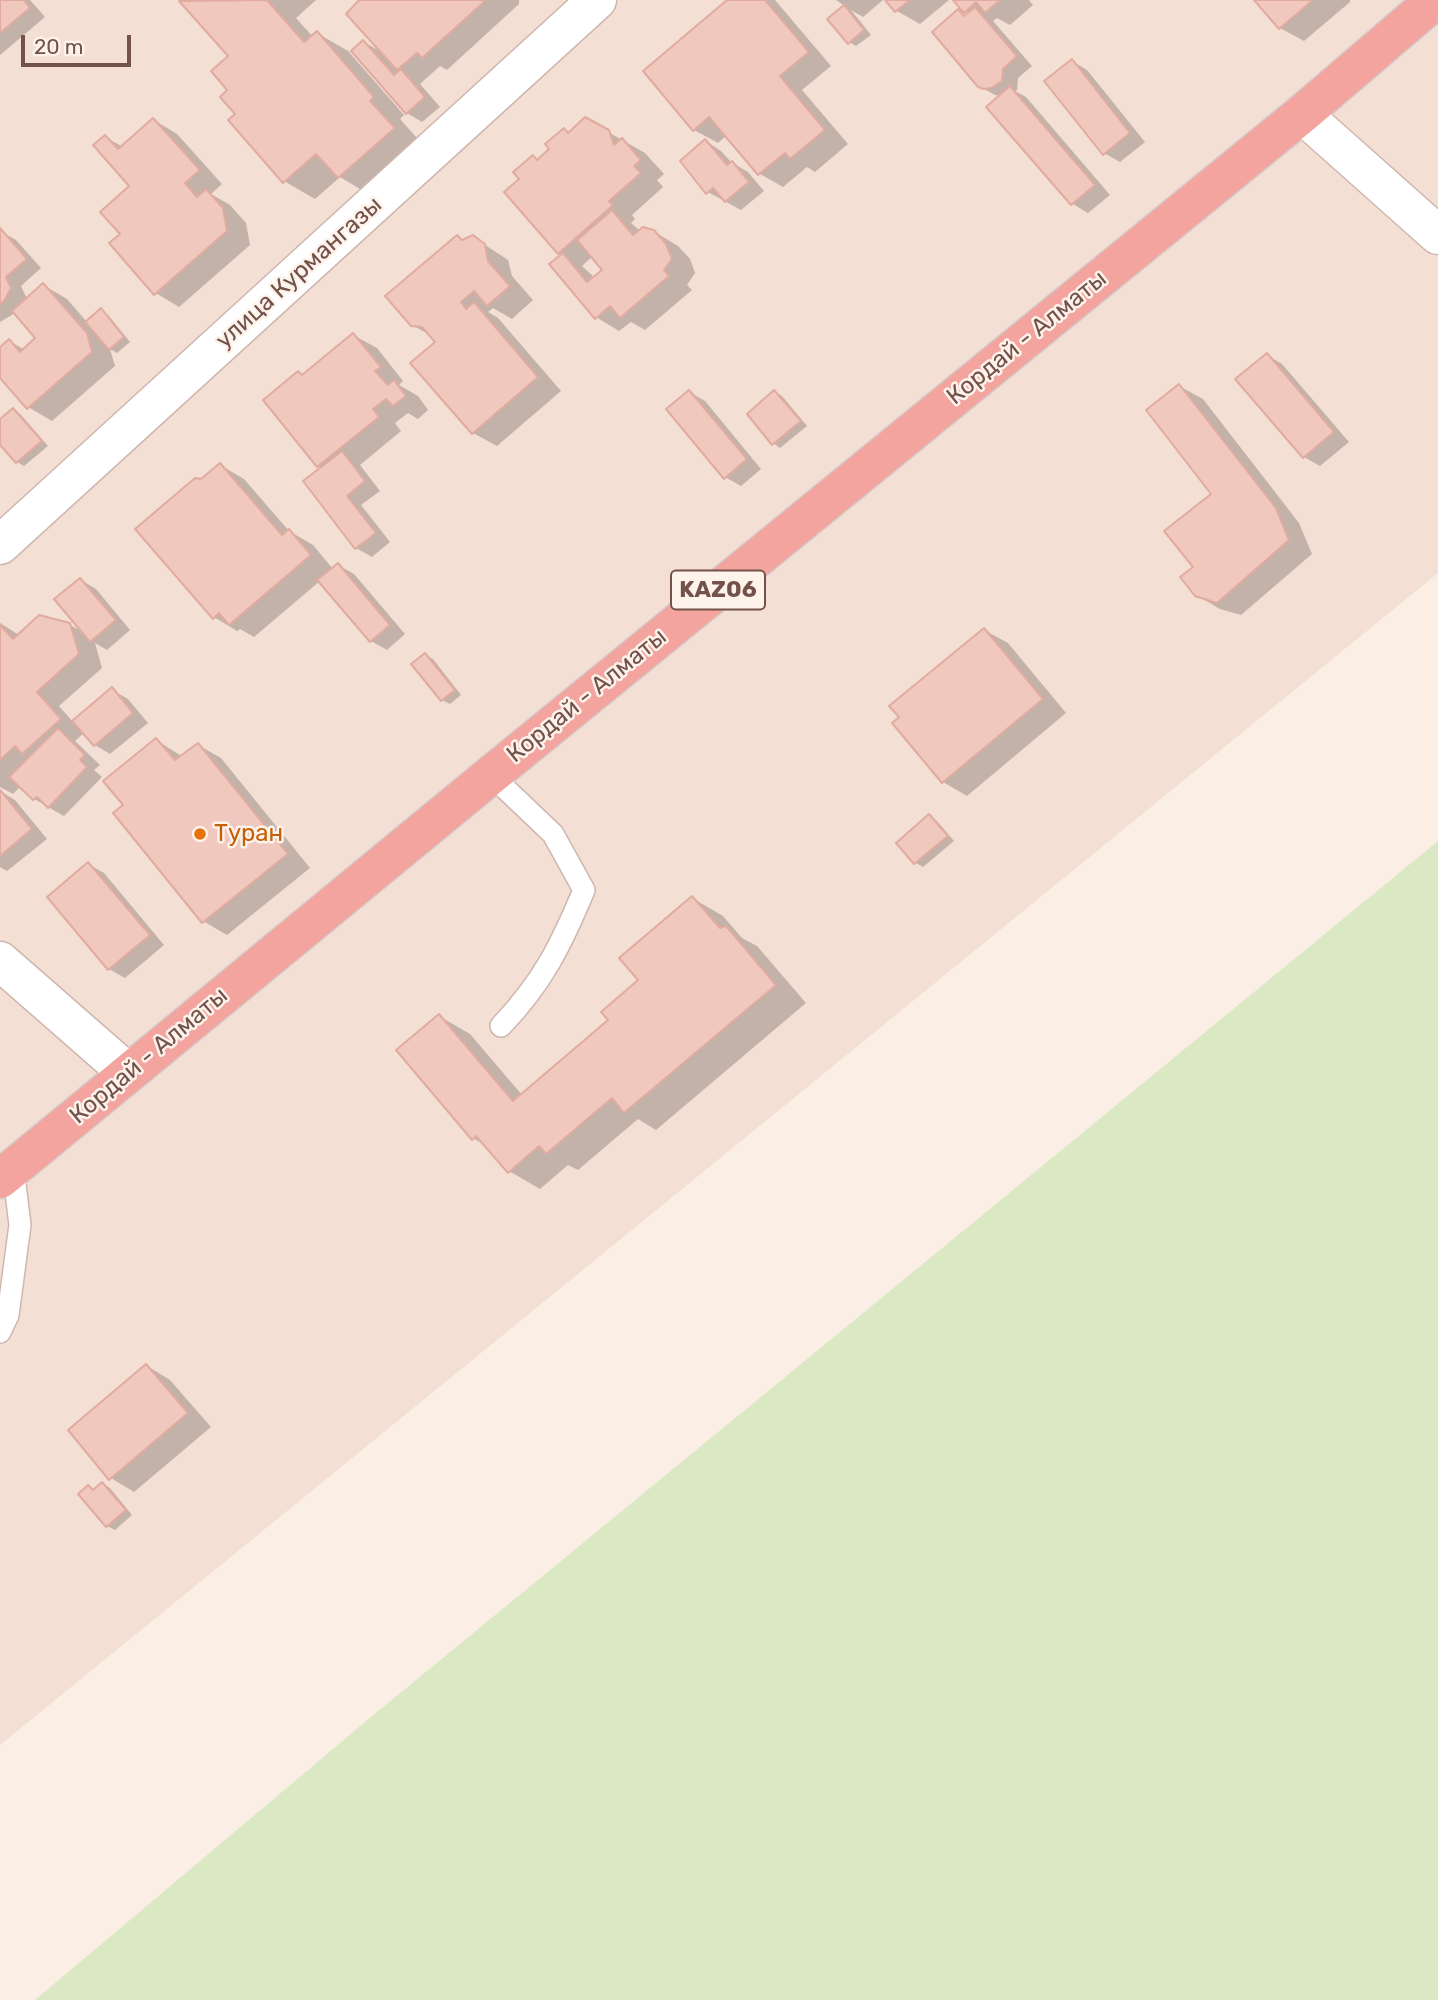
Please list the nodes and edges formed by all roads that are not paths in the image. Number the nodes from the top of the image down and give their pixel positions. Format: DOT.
graph roads {
  1 [pos="597,0"];
  2 [pos="1435,0"];
  3 [pos="1303,114"];
  4 [pos="1438,235"];
  5 [pos="0,545"];
  6 [pos="491,775"];
  7 [pos="0,961"];
  8 [pos="501,1026"];
  9 [pos="128,1073"];
  10 [pos="7,1174"];
  11 [pos="0,1332"];
  1 -- 5 [label="street, улица Курмангазы"];
  2 -- 3 [label="highway, Кордай - Алматы / KAZ06"];
  3 -- 4 [label="street"];
  3 -- 6 [label="highway, Кордай - Алматы / KAZ06"];
  6 -- 8 [label="lane"];
  6 -- 9 [label="highway, Кордай - Алматы / KAZ06"];
  7 -- 9 [label="street"];
  9 -- 10 [label="highway, Кордай - Алматы / KAZ06"];
  10 -- 11 [label="lane"];
}
